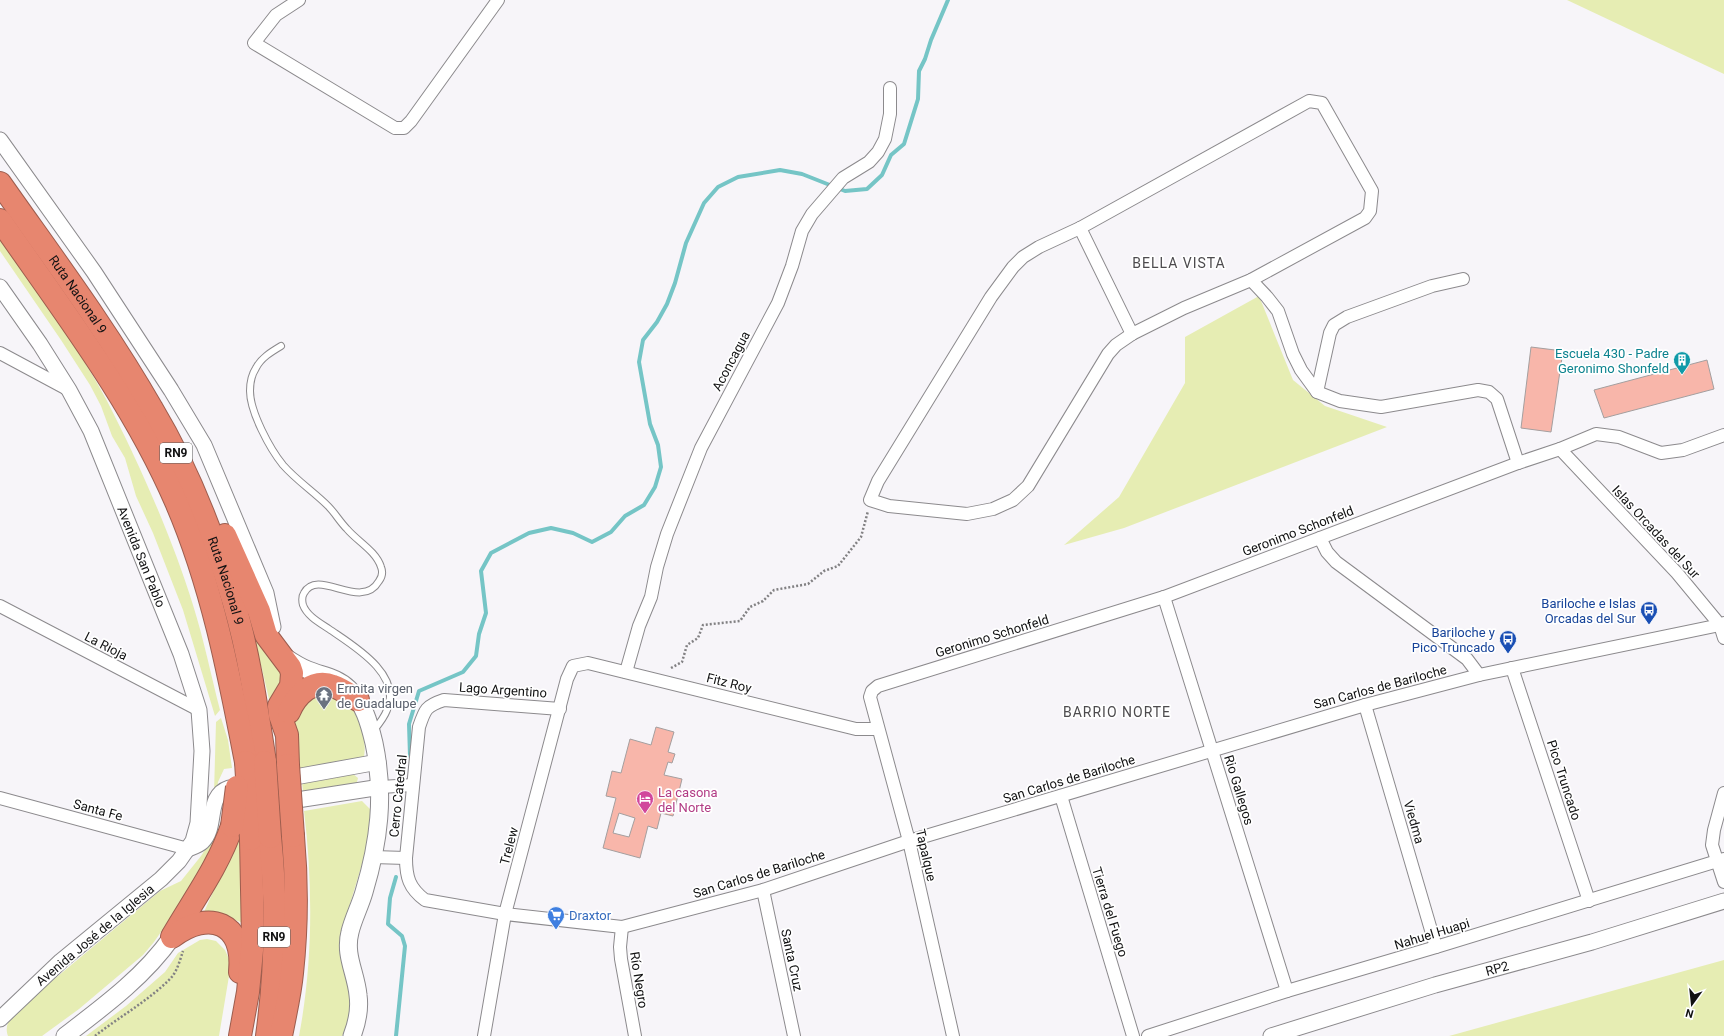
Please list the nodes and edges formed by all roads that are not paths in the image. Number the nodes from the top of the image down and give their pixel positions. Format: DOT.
graph roads {
  1 [pos="299,0"];
  2 [pos="498,0"];
  3 [pos="890,88"];
  4 [pos="0,140"];
  5 [pos="0,183"];
  6 [pos="0,220"];
  7 [pos="1080,228"];
  8 [pos="1251,280"];
  9 [pos="1463,280"];
  10 [pos="0,287"];
  11 [pos="1132,334"];
  12 [pos="281,346"];
  13 [pos="115,348"];
  14 [pos="0,353"];
  15 [pos="69,390"];
  16 [pos="1317,392"];
  17 [pos="1724,435"];
  18 [pos="1560,449"];
  19 [pos="1518,463"];
  20 [pos="1320,538"];
  21 [pos="1164,597"];
  22 [pos="0,606"];
  23 [pos="1722,624"];
  24 [pos="1724,638"];
  25 [pos="277,651"];
  26 [pos="573,666"];
  27 [pos="1512,668"];
  28 [pos="626,672"];
  29 [pos="1479,675"];
  30 [pos="878,686"];
  31 [pos="358,700"];
  32 [pos="444,700"];
  33 [pos="1365,705"];
  34 [pos="560,709"];
  35 [pos="199,710"];
  36 [pos="878,729"];
  37 [pos="372,733"];
  38 [pos="287,736"];
  39 [pos="1212,750"];
  40 [pos="378,762"];
  41 [pos="292,771"];
  42 [pos="244,772"];
  43 [pos="414,785"];
  44 [pos="381,788"];
  45 [pos="1724,793"];
  46 [pos="1061,796"];
  47 [pos="0,798"];
  48 [pos="297,800"];
  49 [pos="212,818"];
  50 [pos="229,819"];
  51 [pos="261,838"];
  52 [pos="909,841"];
  53 [pos="188,849"];
  54 [pos="373,858"];
  55 [pos="406,858"];
  56 [pos="1720,860"];
  57 [pos="1724,882"];
  58 [pos="764,890"];
  59 [pos="425,900"];
  60 [pos="1589,901"];
  61 [pos="1722,903"];
  62 [pos="506,914"];
  63 [pos="622,927"];
  64 [pos="179,942"];
  65 [pos="1436,948"];
  66 [pos="1287,991"];
  67 [pos="0,1019"];
  68 [pos="65,1036"];
  69 [pos="230,1036"];
  70 [pos="240,1036"];
  71 [pos="267,1036"];
  72 [pos="281,1036"];
  73 [pos="352,1036"];
  74 [pos="484,1036"];
  75 [pos="635,1036"];
  76 [pos="794,1036"];
  77 [pos="953,1036"];
  78 [pos="1133,1036"];
  79 [pos="1148,1036"];
  80 [pos="1271,1036"];
  1 -- 2 [label="street"];
  3 -- 28 [label="street, Aconcagua"];
  4 -- 25 [label="street"];
  5 -- 13 [label="highway, Ruta Nacional 9 / RN9"];
  6 -- 42 [label="highway, Ruta Nacional 9 / RN9"];
  7 -- 8 [label="street"];
  7 -- 11 [label="street"];
  7 -- 11 [label="street"];
  8 -- 11 [label="street"];
  8 -- 16 [label="street"];
  9 -- 16 [label="street"];
  10 -- 15 [label="street, Avenida San Pablo"];
  12 -- 37 [label="lane"];
  13 -- 25 [label="highway"];
  13 -- 42 [label="highway, Ruta Nacional 9 / RN9"];
  14 -- 15 [label="street"];
  15 -- 35 [label="street, Avenida San Pablo"];
  16 -- 19 [label="street"];
  17 -- 18 [label="street, Geronimo Schonfeld"];
  18 -- 19 [label="street, Geronimo Schonfeld"];
  18 -- 23 [label="street, Islas Orcadas del Sur"];
  19 -- 20 [label="street, Geronimo Schonfeld"];
  20 -- 21 [label="street, Geronimo Schonfeld"];
  20 -- 29 [label="street"];
  21 -- 30 [label="street, Geronimo Schonfeld"];
  21 -- 39 [label="street, Rio Gallegos"];
  22 -- 35 [label="street, La Rioja"];
  23 -- 24 [label="street, Islas Orcadas del Sur"];
  23 -- 27 [label="street, San Carlos de Bariloche"];
  25 -- 31 [label="main road"];
  25 -- 38 [label="highway"];
  26 -- 28 [label="street, Fitz Roy"];
  26 -- 34 [label="street, Trelew"];
  27 -- 29 [label="street, San Carlos de Bariloche"];
  27 -- 60 [label="street, Pico Truncado"];
  28 -- 36 [label="street, Fitz Roy"];
  29 -- 33 [label="street, San Carlos de Bariloche"];
  30 -- 36 [label="street, Tapalque"];
  31 -- 37 [label="main road"];
  31 -- 38 [label="highway"];
  32 -- 34 [label="street, Lago Argentino"];
  32 -- 43 [label="street, Cerro Catedral"];
  33 -- 39 [label="street, San Carlos de Bariloche"];
  33 -- 65 [label="street, Viedma"];
  34 -- 62 [label="street, Trelew"];
  35 -- 53 [label="street, Avenida San Pablo"];
  36 -- 52 [label="street, Tapalque"];
  37 -- 40 [label="main road"];
  38 -- 41 [label="highway"];
  39 -- 46 [label="street, San Carlos de Bariloche"];
  39 -- 66 [label="street, Rio Gallegos"];
  40 -- 41 [label="street"];
  40 -- 44 [label="main road"];
  41 -- 72 [label="highway, bridge"];
  42 -- 49 [label="street"];
  42 -- 50 [label="highway, bridge"];
  42 -- 51 [label="highway, Ruta Nacional 9 / RN9, bridge"];
  43 -- 44 [label="street"];
  43 -- 55 [label="street, Cerro Catedral"];
  44 -- 48 [label="street"];
  44 -- 54 [label="main road"];
  45 -- 56 [label="street"];
  46 -- 52 [label="street, San Carlos de Bariloche"];
  46 -- 78 [label="street, Tierra del Fuego"];
  47 -- 53 [label="street, Santa Fe"];
  49 -- 50 [label="street"];
  49 -- 53 [label="street"];
  50 -- 64 [label="highway"];
  51 -- 70 [label="highway, Ruta Nacional 9 / RN9"];
  51 -- 71 [label="highway, Ruta Nacional 9 / RN9"];
  52 -- 58 [label="street, San Carlos de Bariloche"];
  52 -- 77 [label="street, Tapalque"];
  53 -- 67 [label="street, Avenida José de la Iglesia"];
  54 -- 55 [label="street"];
  54 -- 73 [label="main road"];
  55 -- 59 [label="street, Cerro Catedral"];
  56 -- 57 [label="street"];
  56 -- 60 [label="street, Nahuel Huapi"];
  58 -- 63 [label="street, San Carlos de Bariloche"];
  58 -- 76 [label="street, Santa Cruz"];
  59 -- 62 [label="street, San Carlos de Bariloche"];
  60 -- 65 [label="street, Nahuel Huapi"];
  61 -- 80 [label="street, RP2 / RP2"];
  62 -- 63 [label="street, San Carlos de Bariloche"];
  62 -- 74 [label="street, Trelew"];
  63 -- 75 [label="street, Río Negro"];
  64 -- 68 [label="main road"];
  64 -- 69 [label="highway"];
  65 -- 66 [label="street, Nahuel Huapi"];
  66 -- 79 [label="street, Nahuel Huapi"];
}
